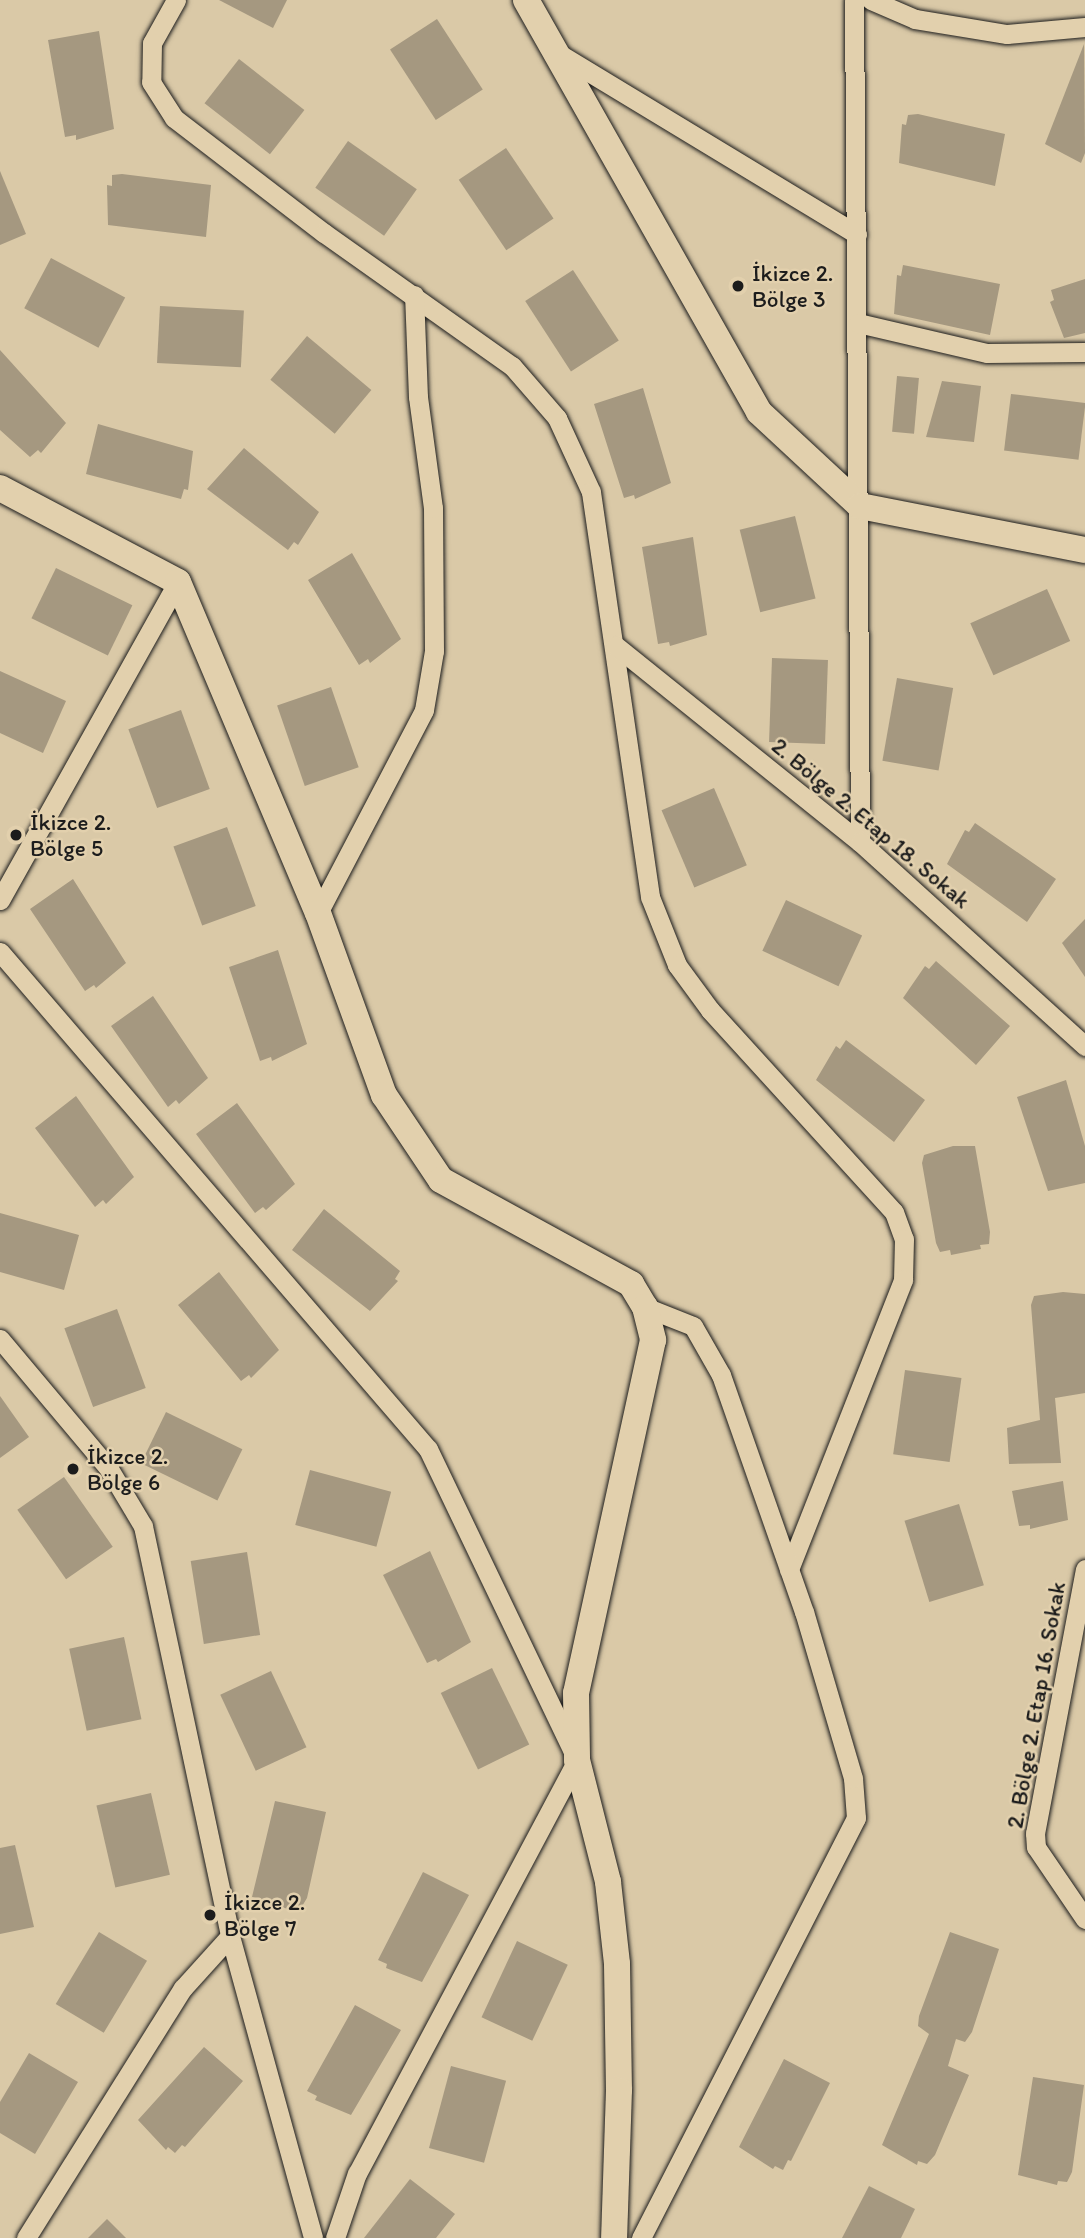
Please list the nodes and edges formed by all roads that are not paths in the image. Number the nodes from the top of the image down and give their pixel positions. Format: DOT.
graph roads {
  1 [pos="176,0"];
  2 [pos="526,0"];
  3 [pos="854,0"];
  4 [pos="871,0"];
  5 [pos="1085,27"];
  6 [pos="556,52"];
  7 [pos="857,234"];
  8 [pos="414,295"];
  9 [pos="858,323"];
  10 [pos="1085,352"];
  11 [pos="0,488"];
  12 [pos="860,506"];
  13 [pos="1085,550"];
  14 [pos="178,582"];
  15 [pos="616,646"];
  16 [pos="860,842"];
  17 [pos="0,901"];
  18 [pos="318,913"];
  19 [pos="0,952"];
  20 [pos="1085,1046"];
  21 [pos="645,1307"];
  22 [pos="0,1339"];
  23 [pos="789,1569"];
  24 [pos="1085,1569"];
  25 [pos="577,1760"];
  26 [pos="1085,1919"];
  27 [pos="230,1936"];
  28 [pos="26,2238"];
  29 [pos="313,2238"];
  30 [pos="335,2238"];
  31 [pos="614,2238"];
  32 [pos="642,2238"];
  1 -- 8 [label="street"];
  2 -- 6 [label="street"];
  3 -- 7 [label="street"];
  4 -- 5 [label="street"];
  6 -- 7 [label="street"];
  6 -- 12 [label="street"];
  7 -- 9 [label="street"];
  8 -- 15 [label="street"];
  8 -- 18 [label="street"];
  9 -- 10 [label="street"];
  9 -- 12 [label="street"];
  11 -- 14 [label="street"];
  12 -- 13 [label="street"];
  12 -- 16 [label="street"];
  14 -- 17 [label="street"];
  14 -- 18 [label="street"];
  15 -- 16 [label="street, 2. Bölge 2. Etap 18. Sokak"];
  15 -- 23 [label="street"];
  16 -- 20 [label="street, 2. Bölge 2. Etap 18. Sokak"];
  18 -- 21 [label="street"];
  19 -- 25 [label="street"];
  21 -- 23 [label="street"];
  21 -- 25 [label="street"];
  22 -- 27 [label="street"];
  23 -- 32 [label="street"];
  24 -- 26 [label="street, 2. Bölge 2. Etap 16. Sokak"];
  25 -- 30 [label="street"];
  25 -- 31 [label="street"];
  27 -- 28 [label="street"];
  27 -- 29 [label="street"];
}
